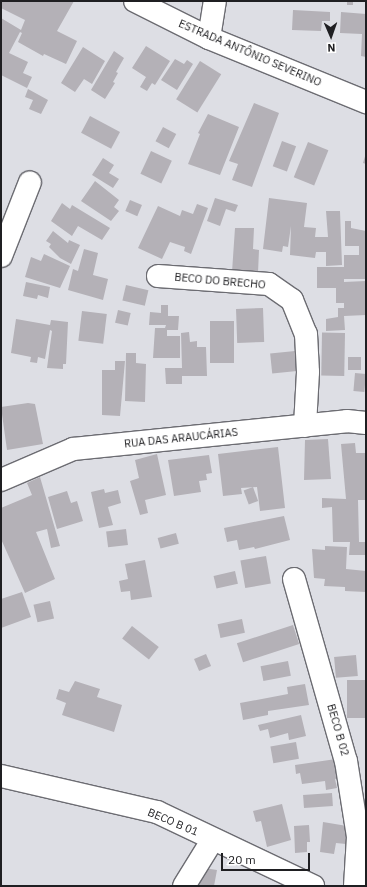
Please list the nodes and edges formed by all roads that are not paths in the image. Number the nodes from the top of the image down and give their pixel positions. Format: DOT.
graph roads {
  1 [pos="135,1"];
  2 [pos="215,1"];
  3 [pos="209,38"];
  4 [pos="366,102"];
  5 [pos="30,182"];
  6 [pos="1,256"];
  7 [pos="158,276"];
  8 [pos="366,423"];
  9 [pos="305,426"];
  10 [pos="1,480"];
  11 [pos="294,578"];
  12 [pos="1,776"];
  13 [pos="213,839"];
  14 [pos="184,886"];
  15 [pos="313,886"];
  16 [pos="355,886"];
  1 -- 3 [label="street, ESTRADA ANTÔNIO SEVERINO"];
  2 -- 3 [label="street"];
  3 -- 4 [label="street, ESTRADA ANTÔNIO SEVERINO"];
  5 -- 6 [label="street"];
  7 -- 9 [label="street, BECO DO BRECHO"];
  8 -- 9 [label="street, RUA DAS ARAUCÁRIAS"];
  9 -- 10 [label="street, RUA DAS ARAUCÁRIAS"];
  11 -- 16 [label="street, BECO B 02"];
  12 -- 13 [label="street, BECO B 01"];
  13 -- 14 [label="street"];
  13 -- 15 [label="street, BECO B 01"];
}
